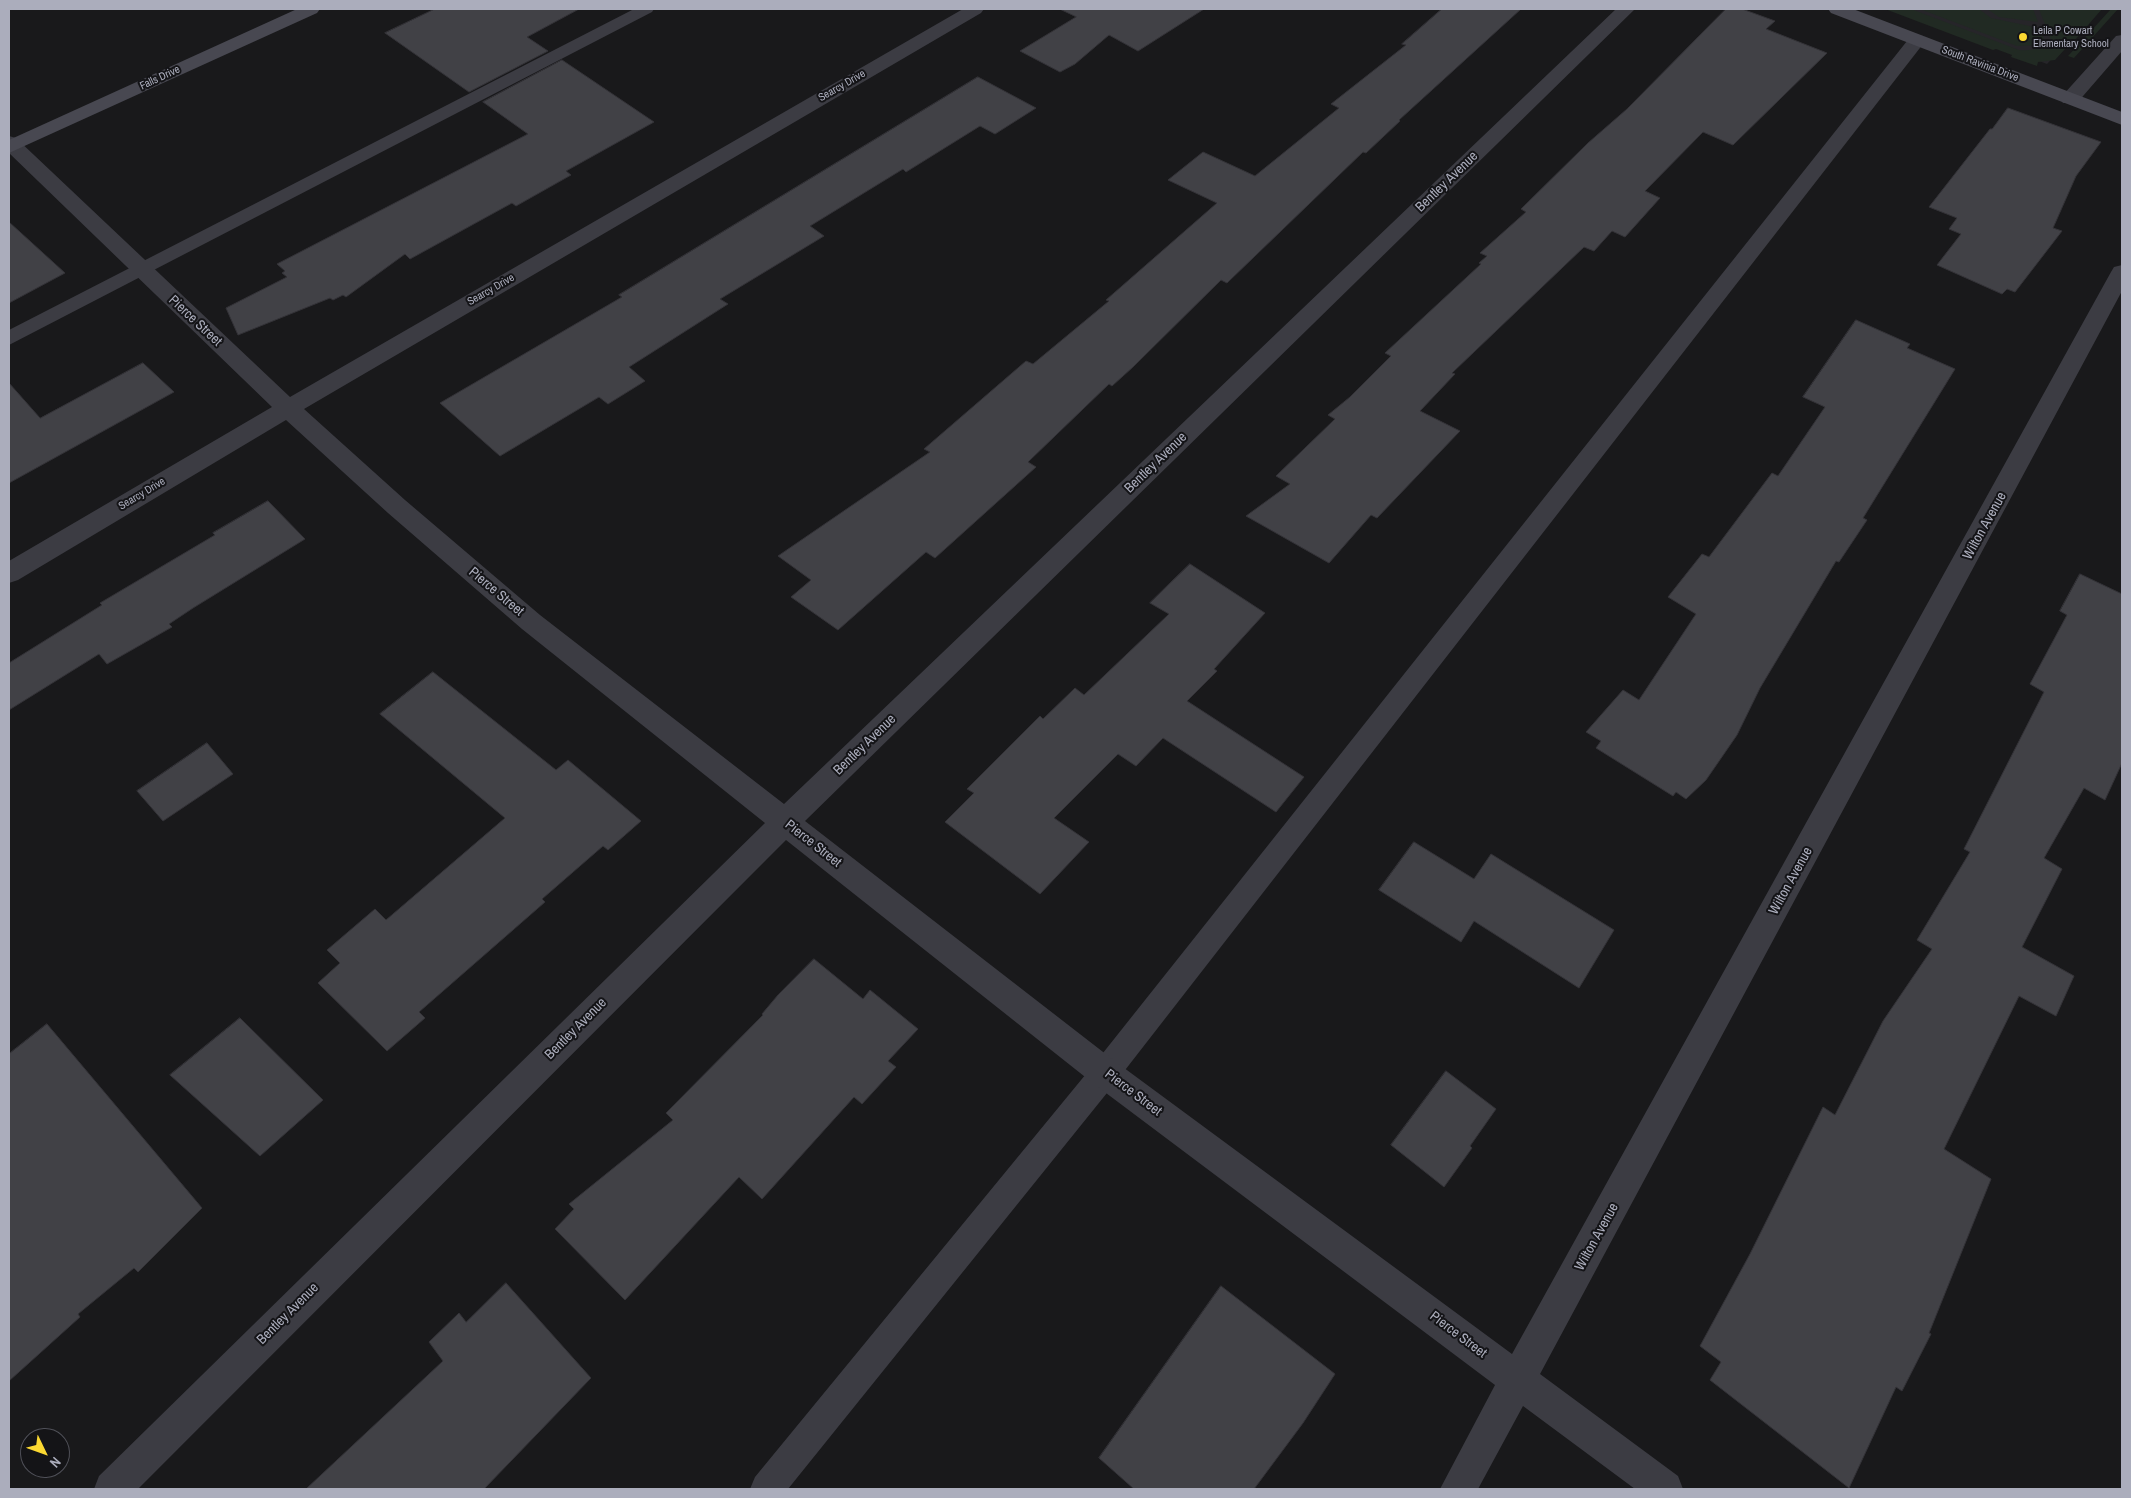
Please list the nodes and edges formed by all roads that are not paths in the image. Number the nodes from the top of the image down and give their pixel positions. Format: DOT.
graph roads {
  1 [pos="311,9"];
  2 [pos="646,9"];
  3 [pos="976,9"];
  4 [pos="1626,9"];
  5 [pos="1837,9"];
  6 [pos="1917,40"];
  7 [pos="2122,40"];
  8 [pos="2070,99"];
  9 [pos="2122,119"];
  10 [pos="10,145"];
  11 [pos="139,269"];
  12 [pos="2122,272"];
  13 [pos="9,338"];
  14 [pos="288,408"];
  15 [pos="9,573"];
  16 [pos="785,822"];
  17 [pos="1106,1073"];
  18 [pos="1519,1380"];
  19 [pos="112,1489"];
  20 [pos="767,1489"];
  21 [pos="1458,1489"];
  22 [pos="1665,1489"];
  1 -- 10 [label="street, Falls Drive"];
  2 -- 11 [label="lane"];
  3 -- 14 [label="street, Searcy Drive"];
  4 -- 16 [label="street, Bentley Avenue"];
  5 -- 6 [label="street, South Ravinia Drive"];
  6 -- 8 [label="street, South Ravinia Drive"];
  6 -- 17 [label="lane"];
  7 -- 8 [label="street"];
  8 -- 9 [label="street, South Ravinia Drive"];
  10 -- 11 [label="street, Pierce Street"];
  11 -- 13 [label="lane"];
  11 -- 14 [label="street, Pierce Street"];
  12 -- 18 [label="street, Wilton Avenue"];
  14 -- 15 [label="street, Searcy Drive"];
  14 -- 16 [label="street, Pierce Street"];
  16 -- 17 [label="street, Pierce Street"];
  16 -- 19 [label="street, Bentley Avenue"];
  17 -- 18 [label="street, Pierce Street"];
  17 -- 20 [label="lane"];
  18 -- 21 [label="street, Wilton Avenue"];
  18 -- 22 [label="street, Pierce Street"];
}
